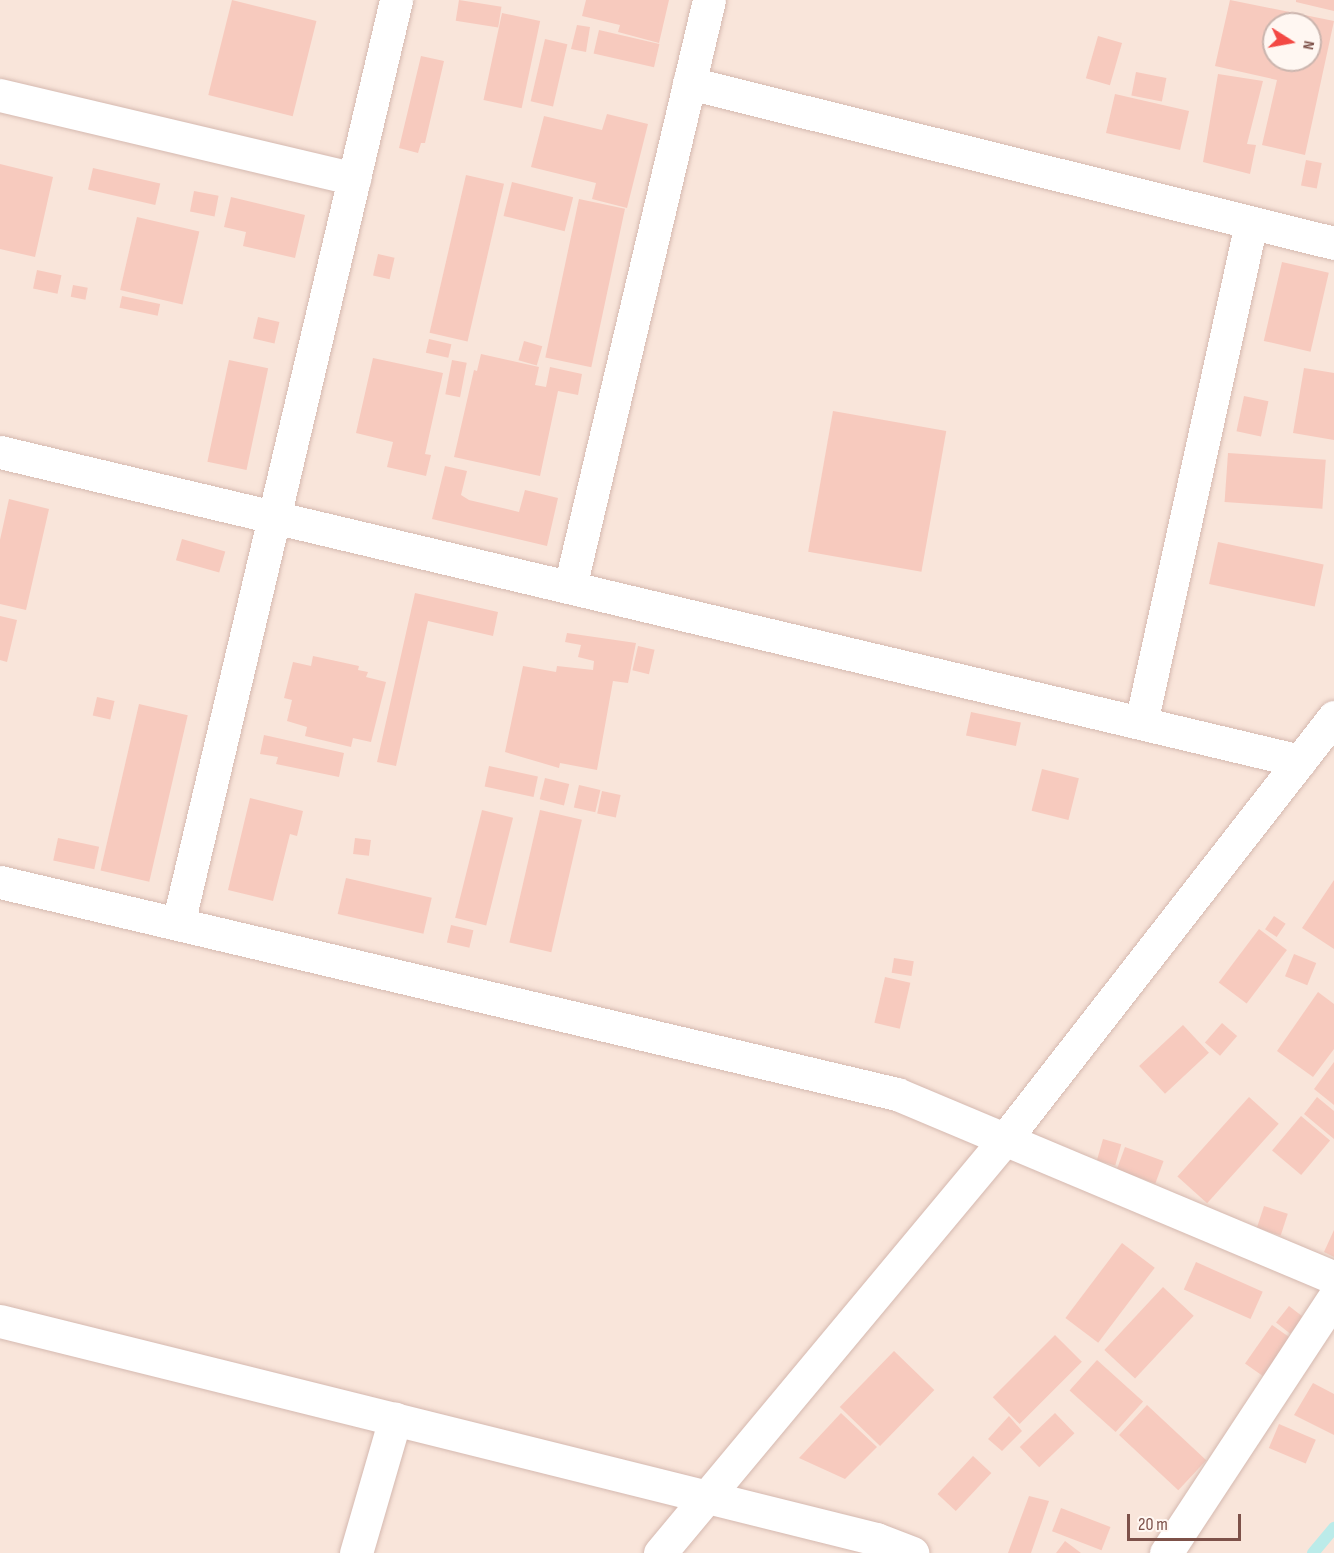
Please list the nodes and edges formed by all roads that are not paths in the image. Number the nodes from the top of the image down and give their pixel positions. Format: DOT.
graph roads {
  1 [pos="396,0"];
  2 [pos="709,0"];
  3 [pos="689,83"];
  4 [pos="0,94"];
  5 [pos="354,178"];
  6 [pos="1251,223"];
  7 [pos="1334,243"];
  8 [pos="0,452"];
  9 [pos="274,517"];
  10 [pos="570,587"];
  11 [pos="1334,717"];
  12 [pos="1141,723"];
  13 [pos="1300,761"];
  14 [pos="0,882"];
  15 [pos="178,924"];
  16 [pos="1005,1139"];
  17 [pos="1334,1278"];
  18 [pos="1334,1297"];
  19 [pos="0,1321"];
  20 [pos="395,1419"];
  21 [pos="707,1497"];
  22 [pos="356,1553"];
  23 [pos="660,1553"];
  24 [pos="912,1553"];
  25 [pos="1166,1553"];
  1 -- 5 [label="street"];
  2 -- 3 [label="street"];
  3 -- 6 [label="street"];
  3 -- 10 [label="street"];
  4 -- 5 [label="street"];
  5 -- 9 [label="street"];
  6 -- 7 [label="street"];
  6 -- 12 [label="street"];
  8 -- 9 [label="street"];
  9 -- 10 [label="street"];
  9 -- 15 [label="street"];
  10 -- 12 [label="street"];
  11 -- 13 [label="street"];
  12 -- 13 [label="street"];
  13 -- 16 [label="street"];
  14 -- 15 [label="street"];
  15 -- 16 [label="street"];
  16 -- 17 [label="street"];
  16 -- 21 [label="street"];
  18 -- 25 [label="street"];
  19 -- 20 [label="street"];
  20 -- 21 [label="street"];
  20 -- 22 [label="street"];
  21 -- 23 [label="street"];
  21 -- 24 [label="street"];
}
